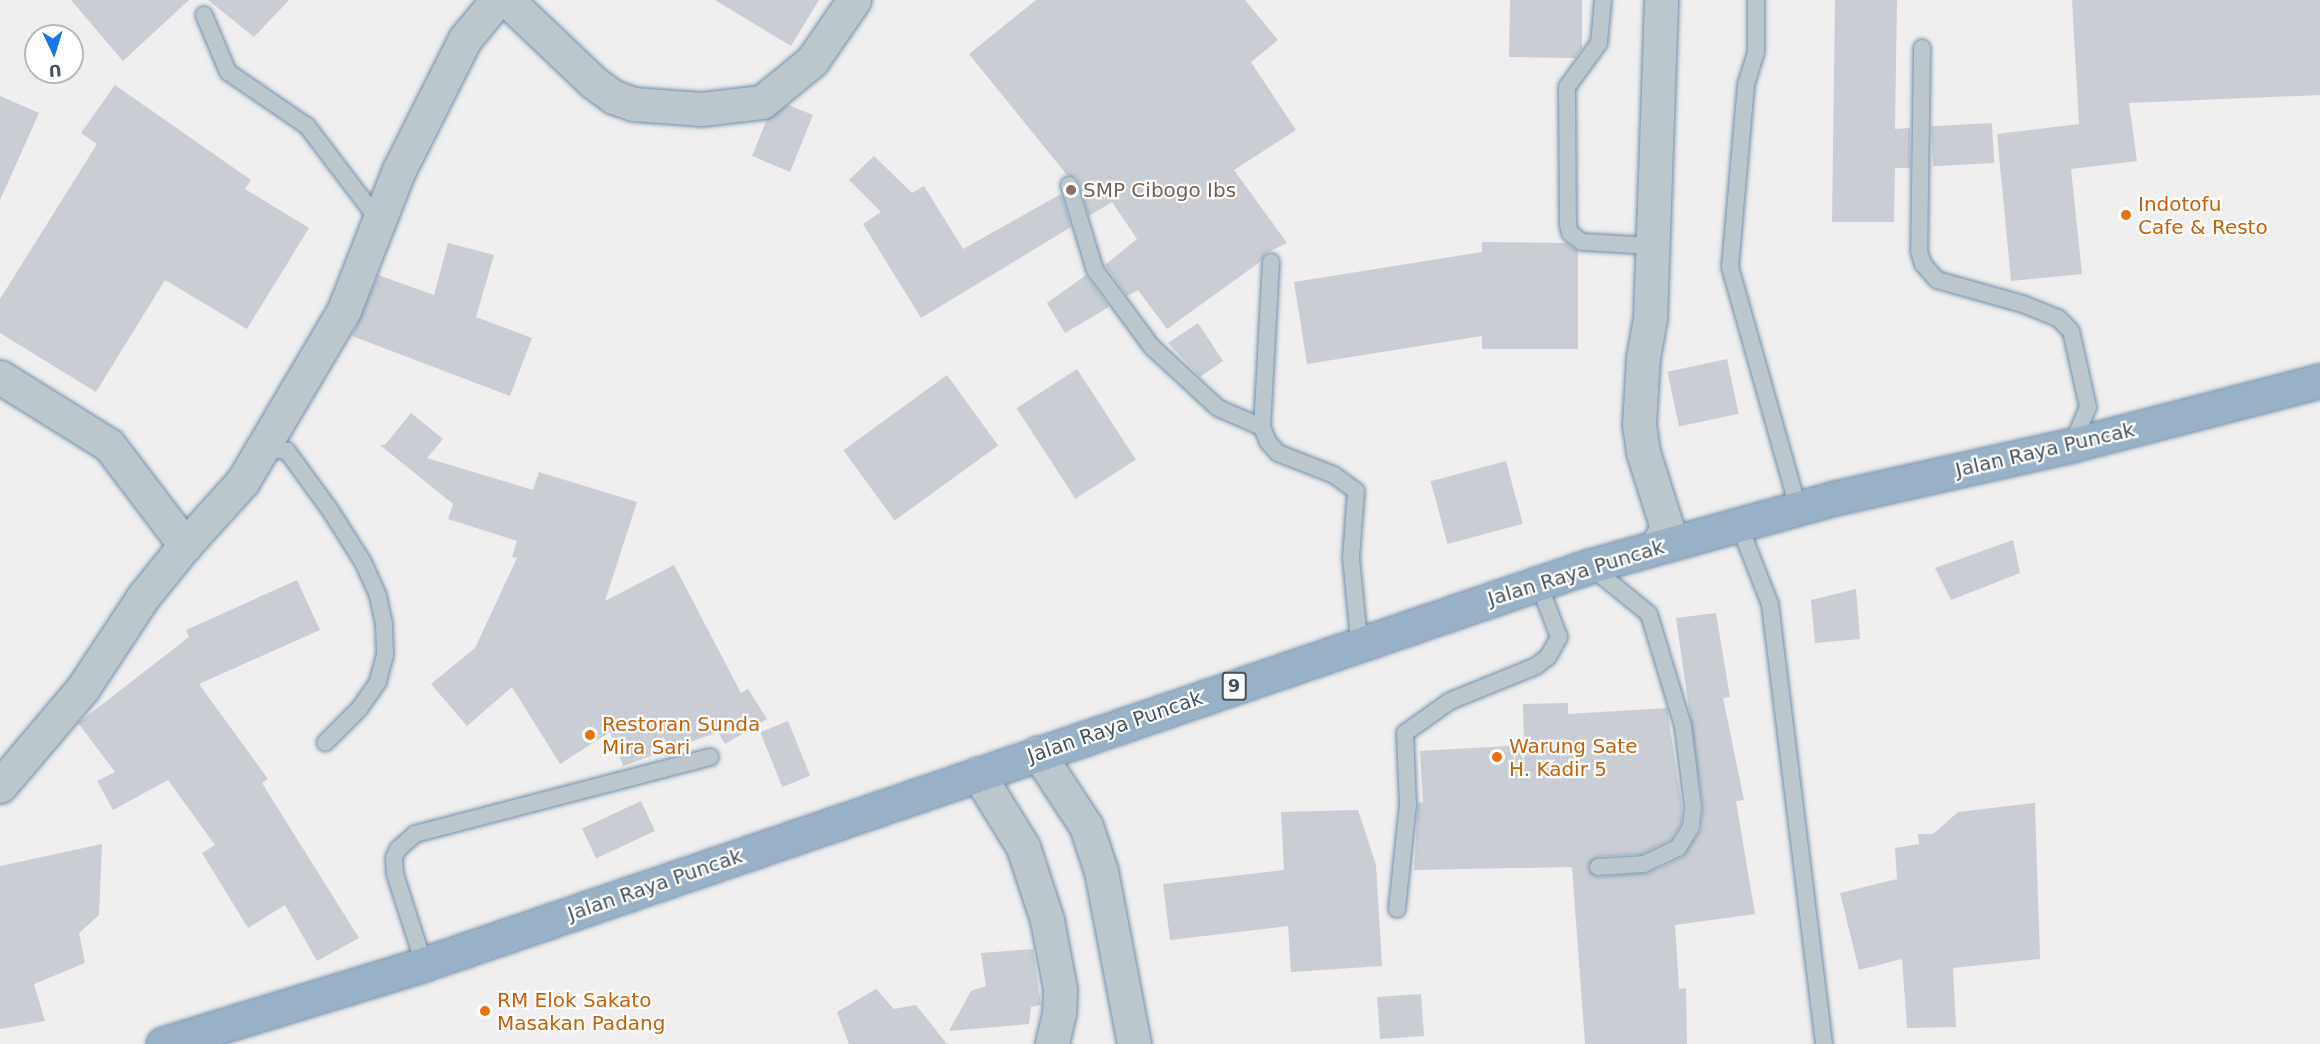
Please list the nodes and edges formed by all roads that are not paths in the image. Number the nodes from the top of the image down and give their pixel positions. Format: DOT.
graph roads {
  1 [pos="496,0"];
  2 [pos="507,0"];
  3 [pos="854,0"];
  4 [pos="1603,0"];
  5 [pos="1661,0"];
  6 [pos="1756,0"];
  7 [pos="204,15"];
  8 [pos="1922,48"];
  9 [pos="1069,185"];
  10 [pos="380,222"];
  11 [pos="1653,246"];
  12 [pos="1271,262"];
  13 [pos="0,377"];
  14 [pos="2320,381"];
  15 [pos="1262,427"];
  16 [pos="2072,445"];
  17 [pos="264,448"];
  18 [pos="1798,508"];
  19 [pos="1739,525"];
  20 [pos="185,544"];
  21 [pos="1656,547"];
  22 [pos="1590,566"];
  23 [pos="1538,582"];
  24 [pos="1344,649"];
  25 [pos="325,743"];
  26 [pos="1038,753"];
  27 [pos="710,757"];
  28 [pos="978,774"];
  29 [pos="0,786"];
  30 [pos="1598,867"];
  31 [pos="1396,909"];
  32 [pos="424,964"];
  33 [pos="169,1043"];
  34 [pos="1052,1044"];
  35 [pos="1134,1044"];
  36 [pos="1824,1044"];
  1 -- 10 [label="street"];
  2 -- 3 [label="street"];
  4 -- 11 [label="lane"];
  5 -- 11 [label="street"];
  6 -- 18 [label="lane"];
  7 -- 10 [label="lane"];
  8 -- 16 [label="lane"];
  9 -- 15 [label="lane"];
  10 -- 17 [label="street"];
  11 -- 21 [label="street"];
  12 -- 15 [label="lane"];
  13 -- 20 [label="street"];
  14 -- 16 [label="highway, Jalan Raya Puncak / 9"];
  15 -- 24 [label="lane"];
  16 -- 18 [label="highway, Jalan Raya Puncak / 9"];
  17 -- 20 [label="street"];
  17 -- 25 [label="lane"];
  18 -- 19 [label="highway, Jalan Raya Puncak / 9"];
  19 -- 21 [label="highway, Jalan Raya Puncak / 9"];
  19 -- 36 [label="lane"];
  20 -- 29 [label="street"];
  21 -- 22 [label="highway, Jalan Raya Puncak / 9"];
  22 -- 23 [label="highway, Jalan Raya Puncak / 9"];
  22 -- 30 [label="lane"];
  23 -- 24 [label="highway, Jalan Raya Puncak / 9"];
  23 -- 31 [label="lane"];
  24 -- 26 [label="highway, Jalan Raya Puncak / 9"];
  26 -- 28 [label="highway, Jalan Raya Puncak / 9"];
  26 -- 35 [label="street"];
  27 -- 32 [label="lane"];
  28 -- 32 [label="highway, Jalan Raya Puncak / 9"];
  28 -- 34 [label="street"];
  32 -- 33 [label="highway, Jalan Raya Puncak / 9"];
}
